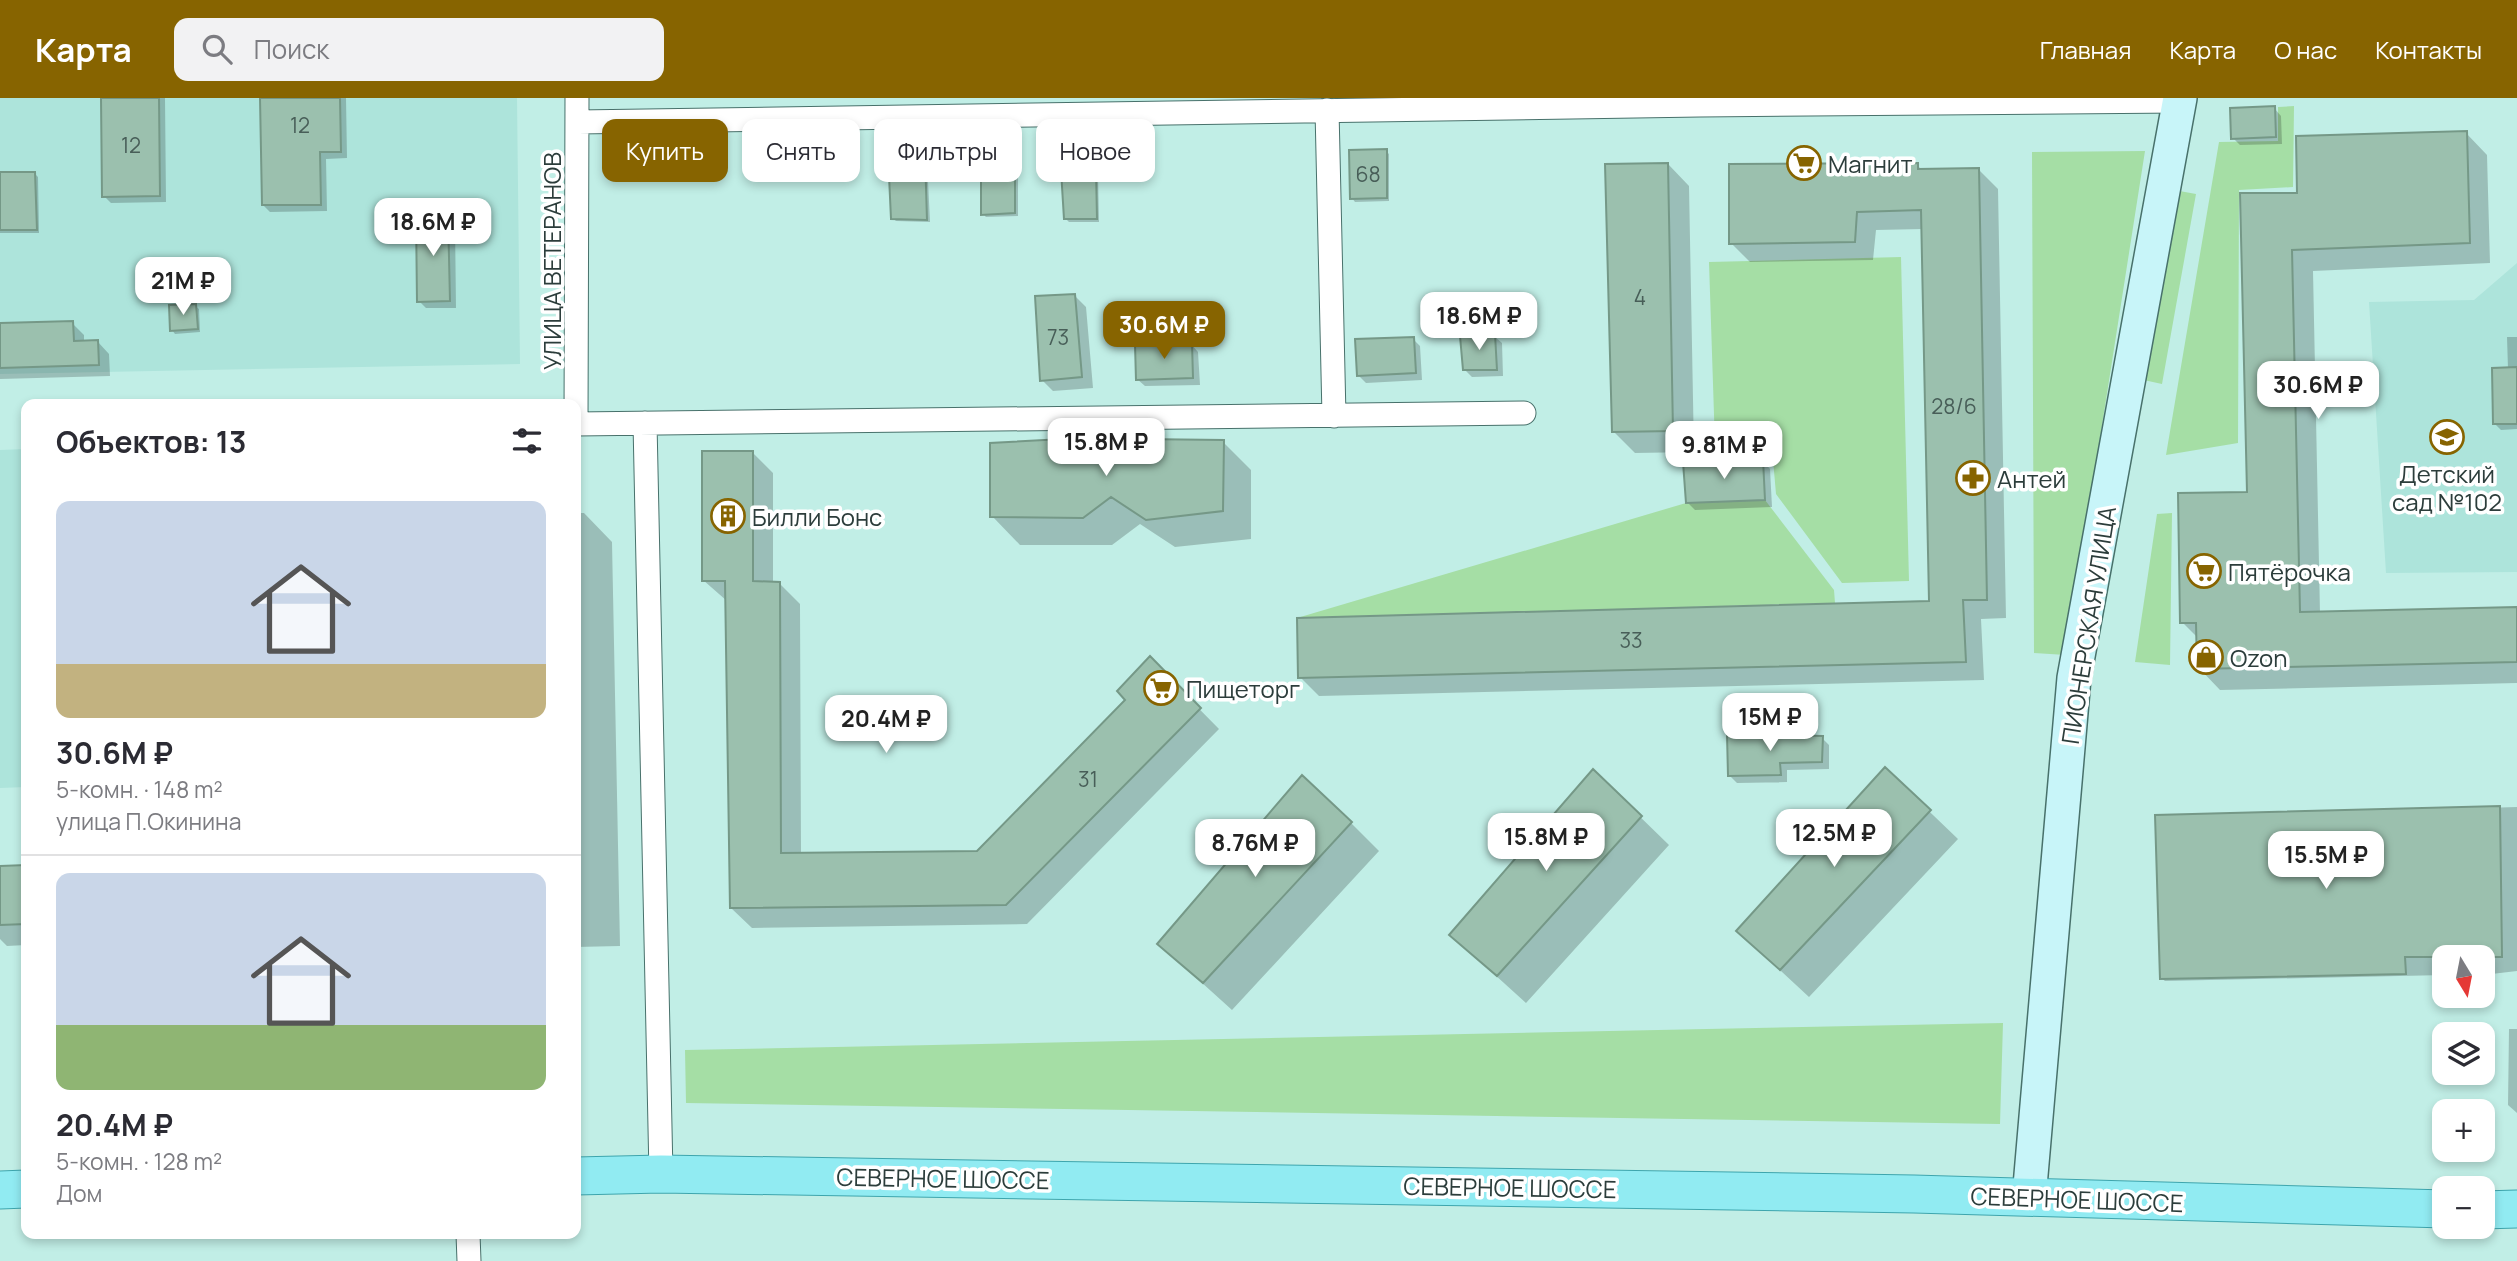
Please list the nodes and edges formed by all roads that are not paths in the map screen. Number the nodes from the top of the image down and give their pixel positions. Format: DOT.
graph roads {
  1 [pos="577,98"];
  2 [pos="2180,100"];
  3 [pos="1327,110"];
  4 [pos="578,122"];
  5 [pos="576,399"];
  6 [pos="1524,413"];
  7 [pos="1334,416"];
  8 [pos="581,424"];
  9 [pos="645,424"];
  10 [pos="661,1174"];
  11 [pos="581,1176"];
  12 [pos="21,1189"];
  13 [pos="0,1190"];
  14 [pos="2028,1198"];
  15 [pos="2432,1209"];
  16 [pos="2517,1209"];
  17 [pos="2495,1210"];
  18 [pos="468,1239"];
  19 [pos="469,1261"];
  1 -- 4 [label="street, УЛИЦА ВЕТЕРАНОВ"];
  2 -- 3 [label="street"];
  2 -- 14 [label="street, ПИОНЕРСКАЯ УЛИЦА"];
  3 -- 4 [label="street"];
  3 -- 7 [label="street"];
  4 -- 5 [label="street, УЛИЦА ВЕТЕРАНОВ"];
  6 -- 7 [label="street"];
  7 -- 9 [label="street"];
  8 -- 9 [label="street"];
  9 -- 10 [label="street"];
  10 -- 11 [label="main road, СЕВЕРНОЕ ШОССЕ"];
  10 -- 14 [label="main road, СЕВЕРНОЕ ШОССЕ"];
  12 -- 13 [label="main road"];
  14 -- 15 [label="main road, СЕВЕРНОЕ ШОССЕ"];
  16 -- 17 [label="main road"];
  18 -- 19 [label="street"];
}
